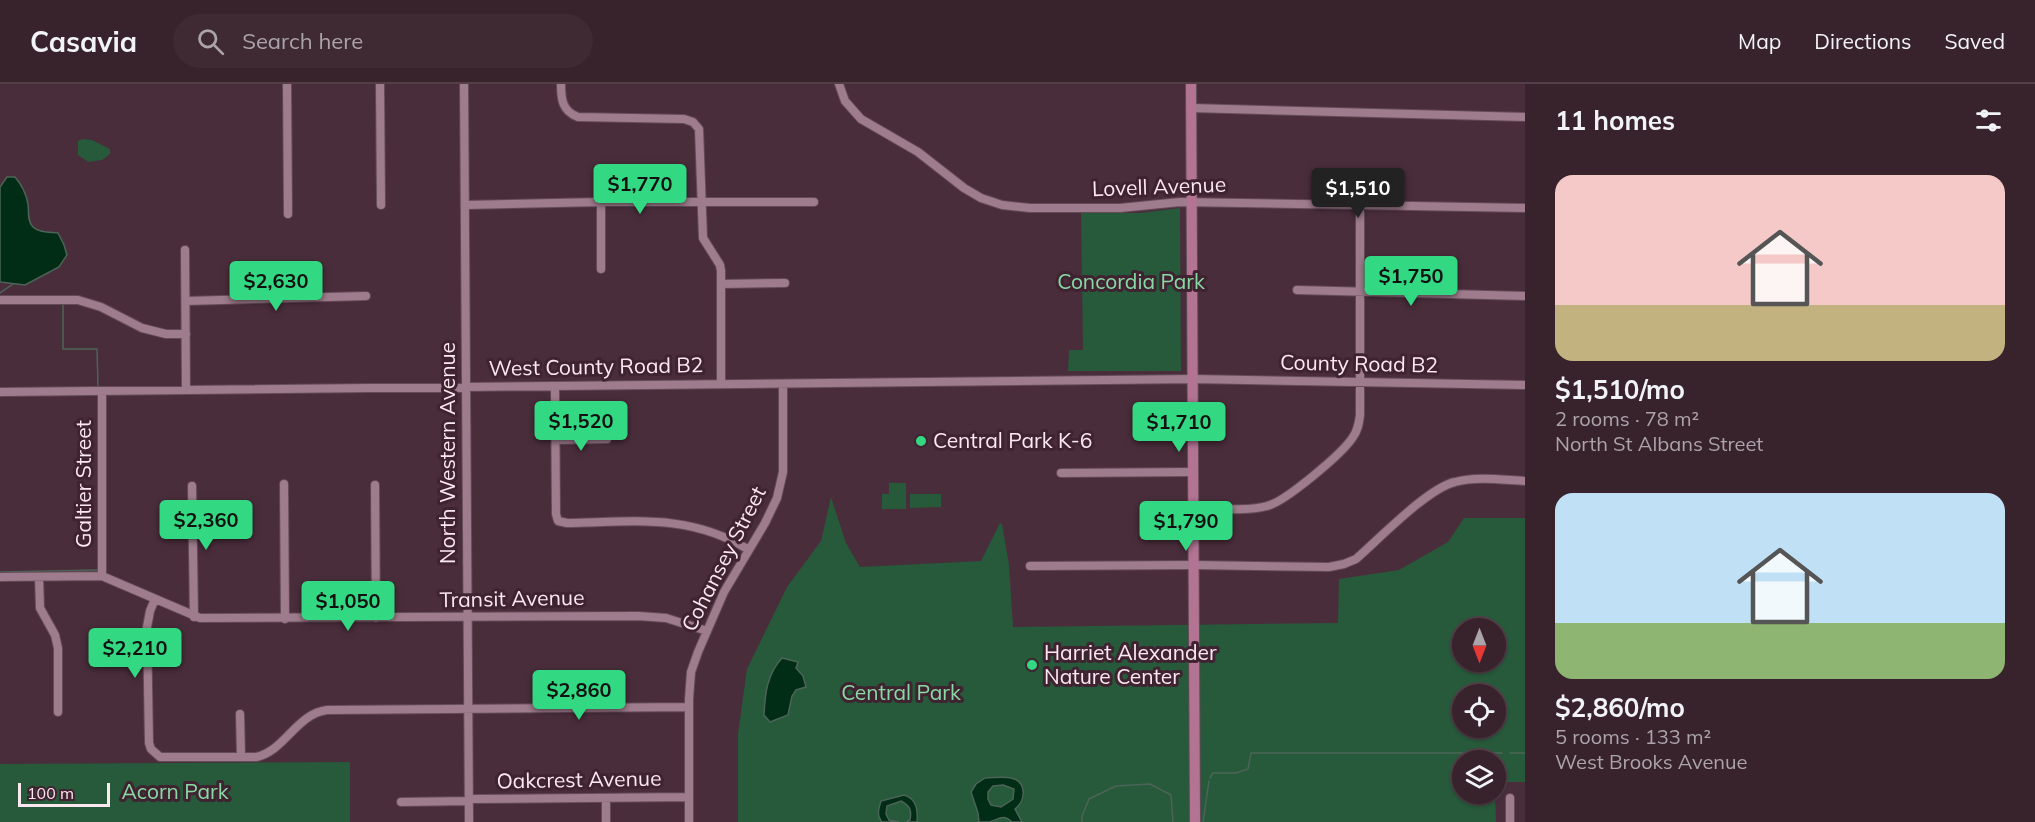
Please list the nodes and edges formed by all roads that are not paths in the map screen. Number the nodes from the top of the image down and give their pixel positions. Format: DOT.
graph roads {
  1 [pos="287,84"];
  2 [pos="380,84"];
  3 [pos="464,84"];
  4 [pos="561,84"];
  5 [pos="839,84"];
  6 [pos="1191,84"];
  7 [pos="1191,108"];
  8 [pos="1525,117"];
  9 [pos="601,202"];
  10 [pos="701,202"];
  11 [pos="814,202"];
  12 [pos="1192,202"];
  13 [pos="466,205"];
  14 [pos="381,206"];
  15 [pos="1360,206"];
  16 [pos="1525,208"];
  17 [pos="288,214"];
  18 [pos="185,250"];
  19 [pos="601,269"];
  20 [pos="785,283"];
  21 [pos="721,284"];
  22 [pos="1297,291"];
  23 [pos="1360,293"];
  24 [pos="366,296"];
  25 [pos="1525,296"];
  26 [pos="0,300"];
  27 [pos="186,301"];
  28 [pos="186,334"];
  29 [pos="1192,379"];
  30 [pos="1360,382"];
  31 [pos="721,384"];
  32 [pos="783,384"];
  33 [pos="1525,385"];
  34 [pos="555,386"];
  35 [pos="465,387"];
  36 [pos="186,390"];
  37 [pos="0,392"];
  38 [pos="102,392"];
  39 [pos="607,439"];
  40 [pos="556,440"];
  41 [pos="1193,472"];
  42 [pos="1061,473"];
  43 [pos="1525,481"];
  44 [pos="284,484"];
  45 [pos="375,485"];
  46 [pos="192,486"];
  47 [pos="1193,507"];
  48 [pos="749,550"];
  49 [pos="1194,565"];
  50 [pos="1030,566"];
  51 [pos="102,576"];
  52 [pos="39,577"];
  53 [pos="0,578"];
  54 [pos="155,600"];
  55 [pos="194,617"];
  56 [pos="376,618"];
  57 [pos="468,618"];
  58 [pos="285,619"];
  59 [pos="707,631"];
  60 [pos="688,707"];
  61 [pos="468,710"];
  62 [pos="58,712"];
  63 [pos="240,714"];
  64 [pos="241,757"];
  65 [pos="689,797"];
  66 [pos="606,798"];
  67 [pos="1509,798"];
  68 [pos="469,800"];
  69 [pos="401,802"];
  70 [pos="469,822"];
  71 [pos="606,822"];
  72 [pos="689,822"];
  73 [pos="1195,822"];
  74 [pos="1510,822"];
  1 -- 17 [label="street"];
  2 -- 14 [label="street"];
  3 -- 13 [label="street, North Western Avenue"];
  4 -- 10 [label="street"];
  5 -- 12 [label="street, Lovell Avenue"];
  6 -- 7 [label="main road"];
  7 -- 8 [label="street"];
  7 -- 12 [label="main road"];
  9 -- 10 [label="street"];
  9 -- 13 [label="street"];
  9 -- 19 [label="street"];
  10 -- 11 [label="street"];
  10 -- 21 [label="street"];
  12 -- 15 [label="street, Lovell Avenue"];
  12 -- 29 [label="main road"];
  13 -- 35 [label="street, North Western Avenue"];
  15 -- 16 [label="street, Lovell Avenue"];
  15 -- 23 [label="street"];
  18 -- 27 [label="street"];
  20 -- 21 [label="street"];
  21 -- 31 [label="street"];
  22 -- 23 [label="street"];
  23 -- 25 [label="street"];
  23 -- 30 [label="street"];
  24 -- 27 [label="street"];
  26 -- 28 [label="street"];
  27 -- 28 [label="street"];
  28 -- 36 [label="street"];
  29 -- 30 [label="street, County Road B2"];
  29 -- 32 [label="street, West County Road B2"];
  29 -- 41 [label="main road"];
  30 -- 33 [label="street, County Road B2"];
  30 -- 47 [label="street"];
  31 -- 32 [label="street, West County Road B2"];
  31 -- 34 [label="street, West County Road B2"];
  32 -- 48 [label="street, Cohansey Street"];
  34 -- 35 [label="street, West County Road B2"];
  34 -- 40 [label="street"];
  35 -- 36 [label="street, West County Road B2"];
  35 -- 57 [label="street, North Western Avenue"];
  36 -- 38 [label="street, West County Road B2"];
  37 -- 38 [label="street, West County Road B2"];
  38 -- 51 [label="street, Galtier Street"];
  39 -- 40 [label="street"];
  40 -- 48 [label="street"];
  41 -- 42 [label="street"];
  41 -- 47 [label="main road"];
  43 -- 49 [label="street"];
  44 -- 58 [label="street"];
  45 -- 56 [label="street"];
  46 -- 55 [label="street"];
  47 -- 49 [label="main road"];
  48 -- 59 [label="street, Cohansey Street"];
  49 -- 50 [label="street"];
  49 -- 73 [label="main road"];
  51 -- 52 [label="street, Transit Avenue"];
  51 -- 54 [label="street, Transit Avenue"];
  52 -- 53 [label="street, Transit Avenue"];
  52 -- 62 [label="street"];
  54 -- 55 [label="street, Transit Avenue"];
  54 -- 64 [label="street"];
  55 -- 58 [label="street, Transit Avenue"];
  56 -- 57 [label="street, Transit Avenue"];
  56 -- 58 [label="street, Transit Avenue"];
  57 -- 59 [label="street, Transit Avenue"];
  57 -- 61 [label="street, North Western Avenue"];
  59 -- 60 [label="street, Cohansey Street"];
  60 -- 61 [label="street"];
  60 -- 65 [label="street, Cohansey Street"];
  61 -- 64 [label="street"];
  61 -- 68 [label="street, North Western Avenue"];
  63 -- 64 [label="street"];
  65 -- 66 [label="street, Oakcrest Avenue"];
  65 -- 72 [label="street, Cohansey Street"];
  66 -- 68 [label="street, Oakcrest Avenue"];
  66 -- 71 [label="street"];
  67 -- 74 [label="street"];
  68 -- 69 [label="street, Oakcrest Avenue"];
  68 -- 70 [label="street, North Western Avenue"];
}
